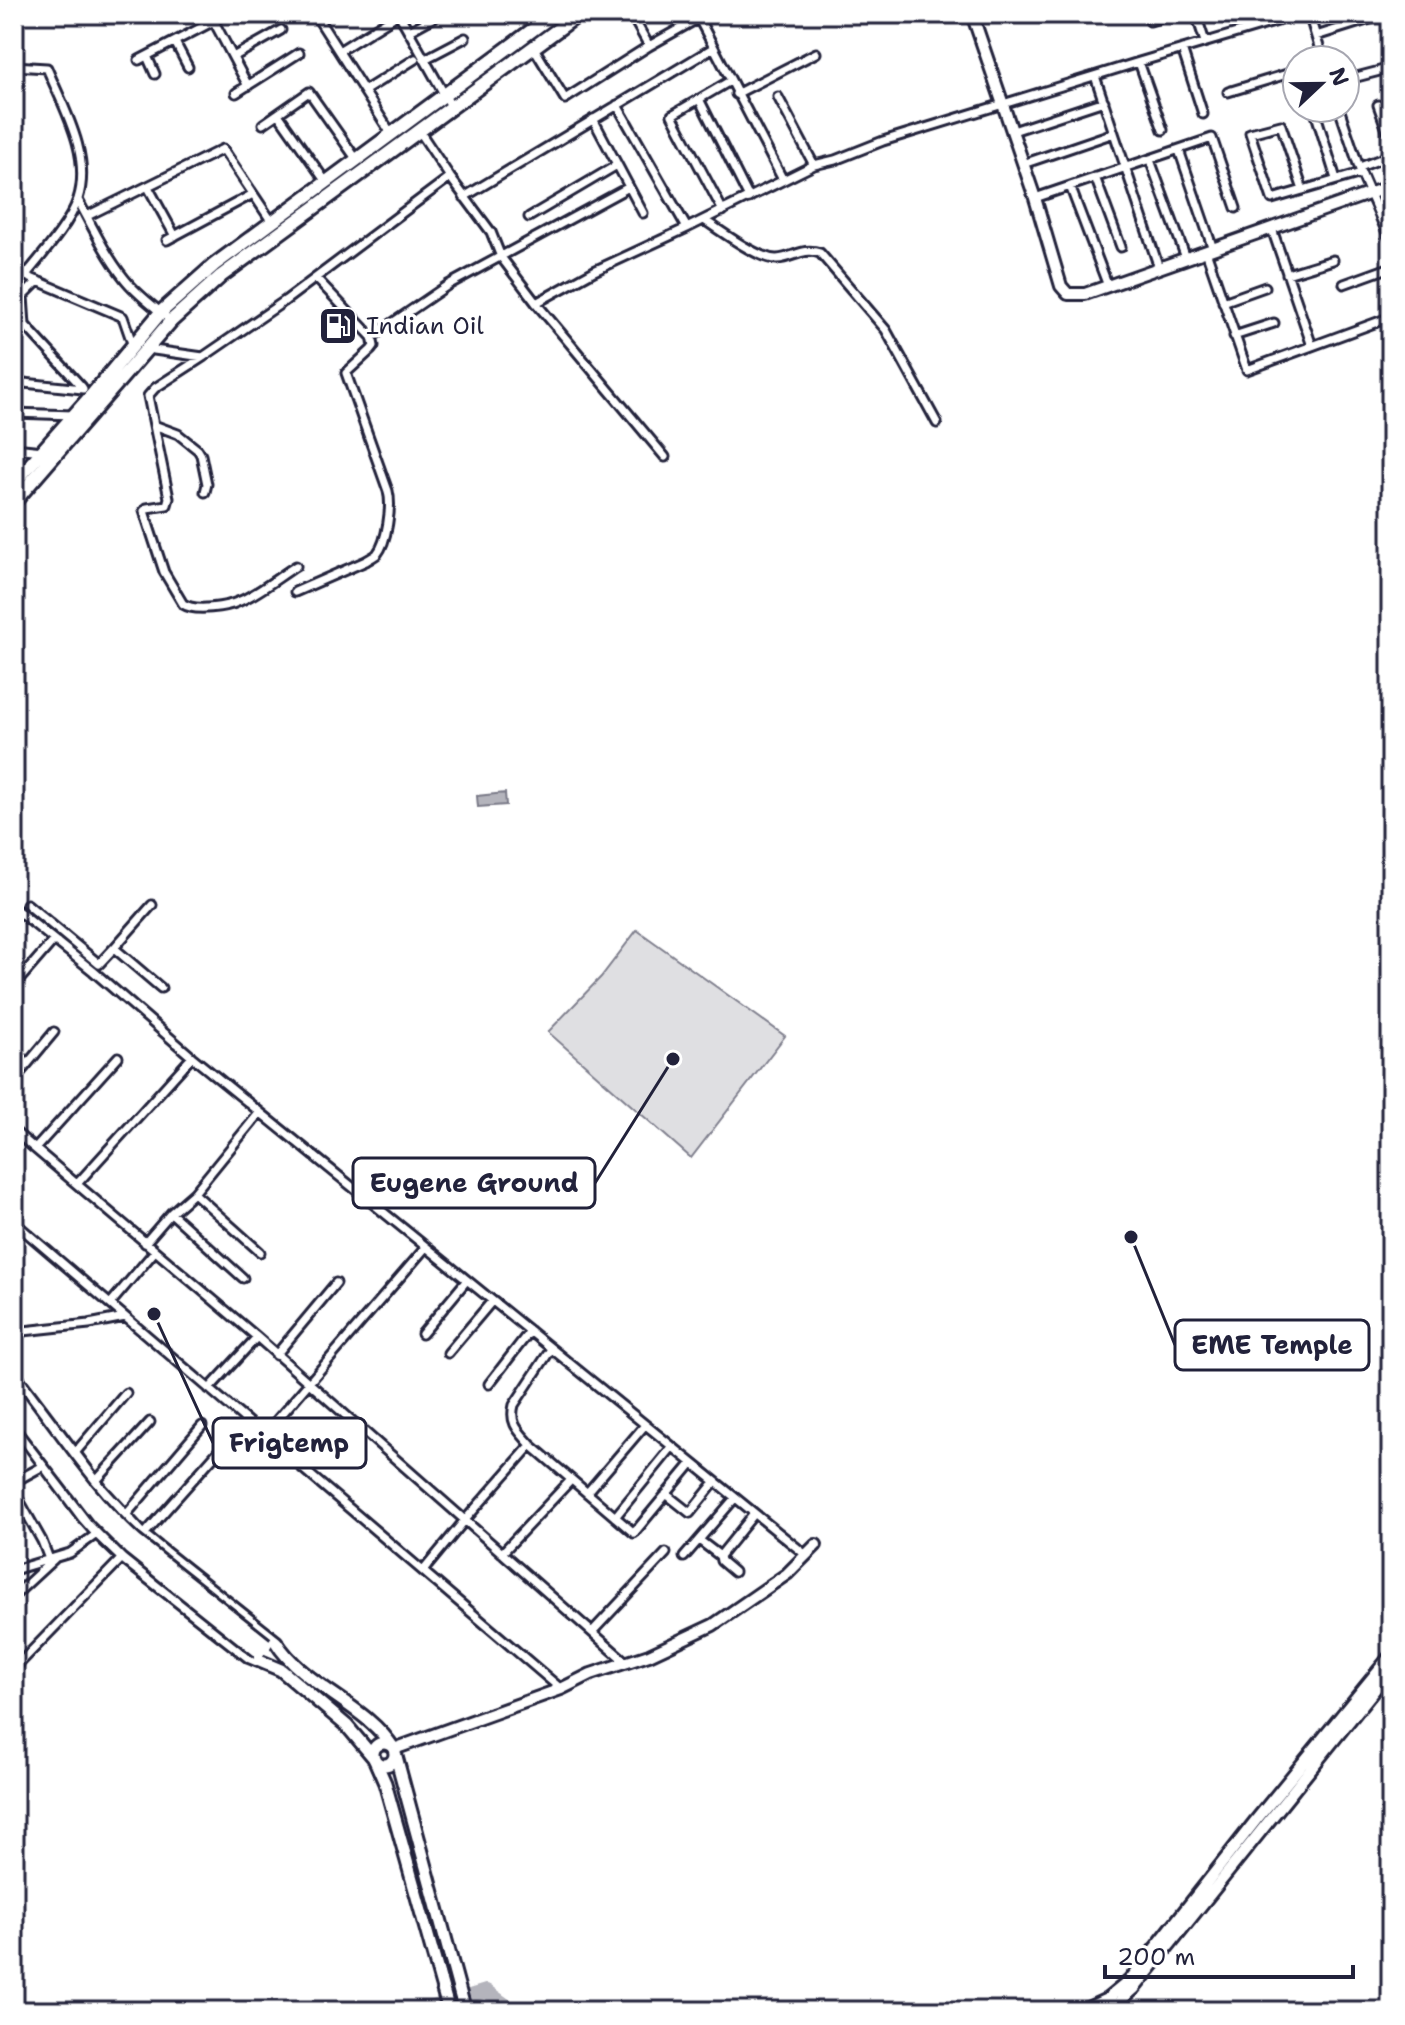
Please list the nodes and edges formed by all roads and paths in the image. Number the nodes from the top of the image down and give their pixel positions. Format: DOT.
graph roads {
  1 [pos="315,14"];
  2 [pos="440,14"];
  3 [pos="554,14"];
  4 [pos="579,14"];
  5 [pos="631,14"];
  6 [pos="972,14"];
  7 [pos="1148,14"];
  8 [pos="1172,14"];
  9 [pos="1196,14"];
  10 [pos="1301,14"];
  11 [pos="1309,14"];
  12 [pos="1386,14"];
  13 [pos="700,15"];
  14 [pos="396,16"];
  15 [pos="212,18"];
  16 [pos="281,30"];
  17 [pos="409,31"];
  18 [pos="1316,36"];
  19 [pos="465,38"];
  20 [pos="175,42"];
  21 [pos="1205,42"];
  22 [pos="1318,44"];
  23 [pos="649,46"];
  24 [pos="534,48"];
  25 [pos="713,48"];
  26 [pos="1182,49"];
  27 [pos="339,51"];
  28 [pos="299,53"];
  29 [pos="816,53"];
  30 [pos="233,57"];
  31 [pos="415,59"];
  32 [pos="425,59"];
  33 [pos="1139,62"];
  34 [pos="14,66"];
  35 [pos="188,67"];
  36 [pos="1391,68"];
  37 [pos="155,74"];
  38 [pos="1095,76"];
  39 [pos="1281,76"];
  40 [pos="1361,76"];
  41 [pos="730,81"];
  42 [pos="248,86"];
  43 [pos="364,91"];
  44 [pos="1228,92"];
  45 [pos="236,93"];
  46 [pos="736,94"];
  47 [pos="445,95"];
  48 [pos="778,97"];
  49 [pos="699,99"];
  50 [pos="1104,101"];
  51 [pos="1003,104"];
  52 [pos="617,105"];
  53 [pos="1378,105"];
  54 [pos="452,108"];
  55 [pos="278,114"];
  56 [pos="1203,114"];
  57 [pos="593,119"];
  58 [pos="263,124"];
  59 [pos="1319,124"];
  60 [pos="1344,124"];
  61 [pos="1163,130"];
  62 [pos="1013,131"];
  63 [pos="420,132"];
  64 [pos="1114,133"];
  65 [pos="392,135"];
  66 [pos="1391,141"];
  67 [pos="1179,150"];
  68 [pos="1391,155"];
  69 [pos="357,160"];
  70 [pos="1150,160"];
  71 [pos="1023,164"];
  72 [pos="617,165"];
  73 [pos="814,165"];
  74 [pos="1124,167"];
  75 [pos="1360,170"];
  76 [pos="450,177"];
  77 [pos="1095,177"];
  78 [pos="1336,179"];
  79 [pos="783,180"];
  80 [pos="326,182"];
  81 [pos="1070,186"];
  82 [pos="1391,186"];
  83 [pos="148,187"];
  84 [pos="629,187"];
  85 [pos="1303,190"];
  86 [pos="253,194"];
  87 [pos="1370,195"];
  88 [pos="464,197"];
  89 [pos="749,198"];
  90 [pos="1035,198"];
  91 [pos="78,200"];
  92 [pos="1236,208"];
  93 [pos="723,211"];
  94 [pos="643,213"];
  95 [pos="87,216"];
  96 [pos="529,217"];
  97 [pos="704,220"];
  98 [pos="272,222"];
  99 [pos="687,228"];
  100 [pos="1388,228"];
  101 [pos="1272,229"];
  102 [pos="1391,242"];
  103 [pos="1121,247"];
  104 [pos="1209,250"];
  105 [pos="501,257"];
  106 [pos="1186,258"];
  107 [pos="1333,260"];
  108 [pos="1391,267"];
  109 [pos="1159,268"];
  110 [pos="14,271"];
  111 [pos="1287,274"];
  112 [pos="25,276"];
  113 [pos="316,278"];
  114 [pos="38,281"];
  115 [pos="1344,284"];
  116 [pos="1108,286"];
  117 [pos="1265,287"];
  118 [pos="18,295"];
  119 [pos="1223,302"];
  120 [pos="536,303"];
  121 [pos="161,312"];
  122 [pos="1391,317"];
  123 [pos="171,321"];
  124 [pos="1274,323"];
  125 [pos="14,325"];
  126 [pos="25,325"];
  127 [pos="1234,336"];
  128 [pos="372,337"];
  129 [pos="133,346"];
  130 [pos="1312,346"];
  131 [pos="148,349"];
  132 [pos="203,357"];
  133 [pos="14,382"];
  134 [pos="86,392"];
  135 [pos="14,413"];
  136 [pos="73,415"];
  137 [pos="937,423"];
  138 [pos="154,425"];
  139 [pos="14,448"];
  140 [pos="48,454"];
  141 [pos="665,457"];
  142 [pos="14,482"];
  143 [pos="205,492"];
  144 [pos="14,502"];
  145 [pos="296,566"];
  146 [pos="295,592"];
  147 [pos="27,904"];
  148 [pos="152,905"];
  149 [pos="14,908"];
  150 [pos="53,941"];
  151 [pos="114,948"];
  152 [pos="14,986"];
  153 [pos="161,988"];
  154 [pos="54,1032"];
  155 [pos="118,1057"];
  156 [pos="192,1057"];
  157 [pos="14,1080"];
  158 [pos="260,1112"];
  159 [pos="14,1131"];
  160 [pos="35,1149"];
  161 [pos="77,1184"];
  162 [pos="194,1193"];
  163 [pos="171,1213"];
  164 [pos="14,1222"];
  165 [pos="145,1243"];
  166 [pos="426,1247"];
  167 [pos="155,1251"];
  168 [pos="260,1252"];
  169 [pos="243,1278"];
  170 [pos="467,1280"];
  171 [pos="336,1283"];
  172 [pos="492,1301"];
  173 [pos="110,1304"];
  174 [pos="125,1317"];
  175 [pos="530,1331"];
  176 [pos="14,1332"];
  177 [pos="422,1334"];
  178 [pos="257,1337"];
  179 [pos="551,1349"];
  180 [pos="448,1353"];
  181 [pos="276,1355"];
  182 [pos="14,1375"];
  183 [pos="309,1383"];
  184 [pos="489,1384"];
  185 [pos="209,1389"];
  186 [pos="14,1393"];
  187 [pos="126,1393"];
  188 [pos="14,1408"];
  189 [pos="246,1420"];
  190 [pos="150,1422"];
  191 [pos="15,1425"];
  192 [pos="645,1425"];
  193 [pos="202,1426"];
  194 [pos="264,1435"];
  195 [pos="531,1445"];
  196 [pos="672,1447"];
  197 [pos="74,1454"];
  198 [pos="692,1463"];
  199 [pos="45,1465"];
  200 [pos="571,1480"];
  201 [pos="14,1482"];
  202 [pos="95,1482"];
  203 [pos="715,1482"];
  204 [pos="587,1493"];
  205 [pos="666,1494"];
  206 [pos="735,1498"];
  207 [pos="19,1500"];
  208 [pos="754,1514"];
  209 [pos="125,1516"];
  210 [pos="615,1517"];
  211 [pos="465,1520"];
  212 [pos="98,1533"];
  213 [pos="143,1536"];
  214 [pos="699,1540"];
  215 [pos="816,1545"];
  216 [pos="502,1553"];
  217 [pos="666,1553"];
  218 [pos="806,1555"];
  219 [pos="720,1556"];
  220 [pos="123,1557"];
  221 [pos="684,1557"];
  222 [pos="52,1558"];
  223 [pos="14,1570"];
  224 [pos="423,1571"];
  225 [pos="734,1572"];
  226 [pos="14,1596"];
  227 [pos="592,1632"];
  228 [pos="263,1648"];
  229 [pos="1391,1655"];
  230 [pos="285,1657"];
  231 [pos="627,1663"];
  232 [pos="14,1669"];
  233 [pos="1391,1669"];
  234 [pos="281,1670"];
  235 [pos="561,1689"];
  236 [pos="394,1749"];
  237 [pos="374,1758"];
  238 [pos="449,2011"];
  239 [pos="465,2011"];
  240 [pos="1081,2011"];
  241 [pos="1101,2011"];
  1 -- 27 [label="street"];
  2 -- 17 [label="street"];
  3 -- 47 [label="highway"];
  4 -- 24 [label="highway"];
  5 -- 23 [label="street"];
  6 -- 51 [label="street"];
  7 -- 8 [label="street"];
  9 -- 21 [label="street"];
  10 -- 21 [label="street"];
  11 -- 18 [label="street"];
  12 -- 18 [label="street"];
  13 -- 23 [label="street"];
  13 -- 25 [label="street"];
  14 -- 17 [label="street"];
  14 -- 27 [label="street"];
  15 -- 20 [label="street"];
  15 -- 30 [label="street"];
  16 -- 30 [label="street"];
  17 -- 32 [label="street"];
  18 -- 22 [label="street"];
  19 -- 32 [label="street"];
  20 -- 35 [label="street"];
  20 -- 37 [label="street"];
  21 -- 26 [label="street"];
  23 -- 24 [label="street"];
  24 -- 54 [label="highway"];
  25 -- 41 [label="street"];
  25 -- 52 [label="street"];
  26 -- 33 [label="street"];
  26 -- 56 [label="street"];
  27 -- 43 [label="street"];
  28 -- 42 [label="street"];
  29 -- 46 [label="street"];
  30 -- 42 [label="street"];
  31 -- 43 [label="street"];
  32 -- 47 [label="street"];
  33 -- 38 [label="street"];
  33 -- 61 [label="street"];
  34 -- 91 [label="street"];
  36 -- 40 [label="street"];
  38 -- 50 [label="street"];
  38 -- 51 [label="street"];
  39 -- 44 [label="street"];
  41 -- 46 [label="street"];
  41 -- 49 [label="street"];
  42 -- 45 [label="street"];
  43 -- 65 [label="street"];
  46 -- 79 [label="street"];
  47 -- 54 [label="street"];
  47 -- 65 [label="highway"];
  48 -- 73 [label="street"];
  49 -- 89 [label="street"];
  49 -- 93 [label="street"];
  50 -- 62 [label="street"];
  50 -- 64 [label="street"];
  51 -- 62 [label="street"];
  51 -- 73 [label="street"];
  52 -- 57 [label="street"];
  52 -- 99 [label="street"];
  53 -- 66 [label="street"];
  54 -- 63 [label="highway"];
  55 -- 58 [label="street"];
  55 -- 69 [label="street"];
  55 -- 80 [label="street"];
  57 -- 72 [label="street"];
  57 -- 88 [label="street"];
  59 -- 78 [label="street"];
  60 -- 75 [label="street"];
  62 -- 71 [label="street"];
  63 -- 76 [label="street"];
  63 -- 123 [label="highway"];
  64 -- 71 [label="street"];
  64 -- 74 [label="street"];
  65 -- 69 [label="highway"];
  67 -- 70 [label="street"];
  67 -- 92 [label="street"];
  67 -- 104 [label="street"];
  68 -- 75 [label="street"];
  69 -- 80 [label="highway"];
  70 -- 74 [label="street"];
  70 -- 106 [label="street"];
  71 -- 90 [label="street"];
  72 -- 84 [label="street"];
  72 -- 96 [label="street"];
  73 -- 79 [label="street"];
  74 -- 77 [label="street"];
  74 -- 109 [label="street"];
  75 -- 78 [label="street"];
  75 -- 87 [label="street"];
  76 -- 88 [label="street"];
  76 -- 113 [label="street"];
  77 -- 81 [label="street"];
  77 -- 103 [label="street"];
  78 -- 85 [label="street"];
  79 -- 89 [label="street"];
  80 -- 98 [label="highway"];
  81 -- 90 [label="street"];
  81 -- 116 [label="street"];
  82 -- 87 [label="street"];
  83 -- 86 [label="street"];
  83 -- 86 [label="street"];
  83 -- 95 [label="street"];
  84 -- 94 [label="street"];
  84 -- 105 [label="street"];
  85 -- 85 [label="street"];
  86 -- 98 [label="street"];
  87 -- 100 [label="street"];
  87 -- 101 [label="street"];
  88 -- 105 [label="street"];
  89 -- 93 [label="street"];
  90 -- 116 [label="street"];
  91 -- 95 [label="street"];
  91 -- 112 [label="street"];
  93 -- 97 [label="street"];
  95 -- 121 [label="street"];
  97 -- 99 [label="street"];
  97 -- 137 [label="street"];
  98 -- 121 [label="highway"];
  99 -- 120 [label="street"];
  100 -- 102 [label="street"];
  101 -- 104 [label="street"];
  101 -- 111 [label="street"];
  104 -- 106 [label="street"];
  104 -- 119 [label="street"];
  105 -- 120 [label="street"];
  105 -- 128 [label="street"];
  106 -- 109 [label="street"];
  107 -- 111 [label="street"];
  108 -- 115 [label="street"];
  109 -- 116 [label="street"];
  110 -- 112 [label="street"];
  111 -- 130 [label="street"];
  112 -- 114 [label="street"];
  113 -- 128 [label="street"];
  113 -- 132 [label="street"];
  114 -- 118 [label="street"];
  114 -- 129 [label="street"];
  117 -- 119 [label="street"];
  118 -- 126 [label="street"];
  119 -- 127 [label="street"];
  120 -- 141 [label="street"];
  121 -- 123 [label="street"];
  121 -- 129 [label="highway"];
  122 -- 130 [label="street"];
  123 -- 131 [label="highway"];
  124 -- 127 [label="street"];
  125 -- 126 [label="street"];
  126 -- 134 [label="street"];
  127 -- 130 [label="street"];
  128 -- 146 [label="street"];
  129 -- 131 [label="street"];
  129 -- 134 [label="highway"];
  131 -- 132 [label="street"];
  131 -- 140 [label="highway"];
  132 -- 138 [label="street"];
  133 -- 134 [label="street"];
  134 -- 136 [label="highway"];
  135 -- 136 [label="street"];
  136 -- 140 [label="highway"];
  138 -- 143 [label="street"];
  138 -- 145 [label="street"];
  139 -- 140 [label="street"];
  140 -- 142 [label="highway"];
  140 -- 144 [label="highway"];
  147 -- 151 [label="street"];
  148 -- 151 [label="street"];
  149 -- 150 [label="street"];
  150 -- 152 [label="street"];
  150 -- 156 [label="street"];
  151 -- 153 [label="street"];
  154 -- 157 [label="street"];
  155 -- 160 [label="street"];
  156 -- 158 [label="street"];
  156 -- 161 [label="street"];
  158 -- 162 [label="street"];
  158 -- 166 [label="street"];
  159 -- 160 [label="street"];
  160 -- 161 [label="street"];
  161 -- 165 [label="street"];
  162 -- 163 [label="street"];
  162 -- 168 [label="street"];
  163 -- 165 [label="street"];
  163 -- 169 [label="street"];
  164 -- 173 [label="street"];
  165 -- 167 [label="street"];
  166 -- 170 [label="street"];
  166 -- 183 [label="street"];
  167 -- 173 [label="street"];
  167 -- 178 [label="street"];
  170 -- 172 [label="street"];
  170 -- 177 [label="street"];
  171 -- 181 [label="street"];
  172 -- 175 [label="street"];
  172 -- 180 [label="street"];
  173 -- 174 [label="street"];
  174 -- 176 [label="street"];
  174 -- 185 [label="street"];
  175 -- 179 [label="street"];
  175 -- 184 [label="street"];
  178 -- 181 [label="street"];
  178 -- 185 [label="street"];
  179 -- 192 [label="street"];
  179 -- 195 [label="street"];
  181 -- 183 [label="street"];
  182 -- 197 [label="main road"];
  183 -- 194 [label="street"];
  183 -- 211 [label="street"];
  185 -- 189 [label="street"];
  186 -- 228 [label="main road, bridge"];
  187 -- 197 [label="street"];
  188 -- 228 [label="main road, bridge"];
  189 -- 194 [label="street"];
  189 -- 213 [label="street"];
  190 -- 202 [label="street"];
  191 -- 199 [label="main road"];
  192 -- 196 [label="street"];
  192 -- 204 [label="street"];
  193 -- 209 [label="street"];
  194 -- 224 [label="street"];
  195 -- 200 [label="street"];
  195 -- 211 [label="street"];
  196 -- 198 [label="street"];
  196 -- 210 [label="street"];
  197 -- 202 [label="main road"];
  198 -- 203 [label="street"];
  198 -- 205 [label="street"];
  199 -- 201 [label="street"];
  199 -- 212 [label="main road"];
  200 -- 204 [label="street"];
  200 -- 216 [label="street"];
  202 -- 209 [label="main road"];
  203 -- 205 [label="street"];
  203 -- 206 [label="street"];
  204 -- 210 [label="street"];
  205 -- 210 [label="street"];
  206 -- 208 [label="street"];
  206 -- 214 [label="street"];
  207 -- 222 [label="street"];
  208 -- 218 [label="street"];
  208 -- 219 [label="street"];
  209 -- 213 [label="main road"];
  211 -- 216 [label="street"];
  211 -- 224 [label="street"];
  212 -- 220 [label="main road"];
  212 -- 222 [label="street"];
  213 -- 220 [label="street"];
  213 -- 230 [label="main road"];
  214 -- 219 [label="street"];
  214 -- 221 [label="street"];
  215 -- 218 [label="street"];
  216 -- 227 [label="street"];
  217 -- 227 [label="street"];
  218 -- 231 [label="street"];
  219 -- 225 [label="street"];
  220 -- 232 [label="street"];
  220 -- 234 [label="main road"];
  222 -- 223 [label="street"];
  222 -- 226 [label="street"];
  224 -- 235 [label="street"];
  227 -- 231 [label="street"];
  228 -- 230 [label="main road"];
  228 -- 234 [label="main road"];
  229 -- 240 [label="street"];
  230 -- 236 [label="main road"];
  231 -- 235 [label="street"];
  233 -- 241 [label="street"];
  234 -- 237 [label="main road"];
  235 -- 236 [label="street"];
  236 -- 237 [label="main road"];
  236 -- 239 [label="main road"];
  237 -- 238 [label="main road"];
}
